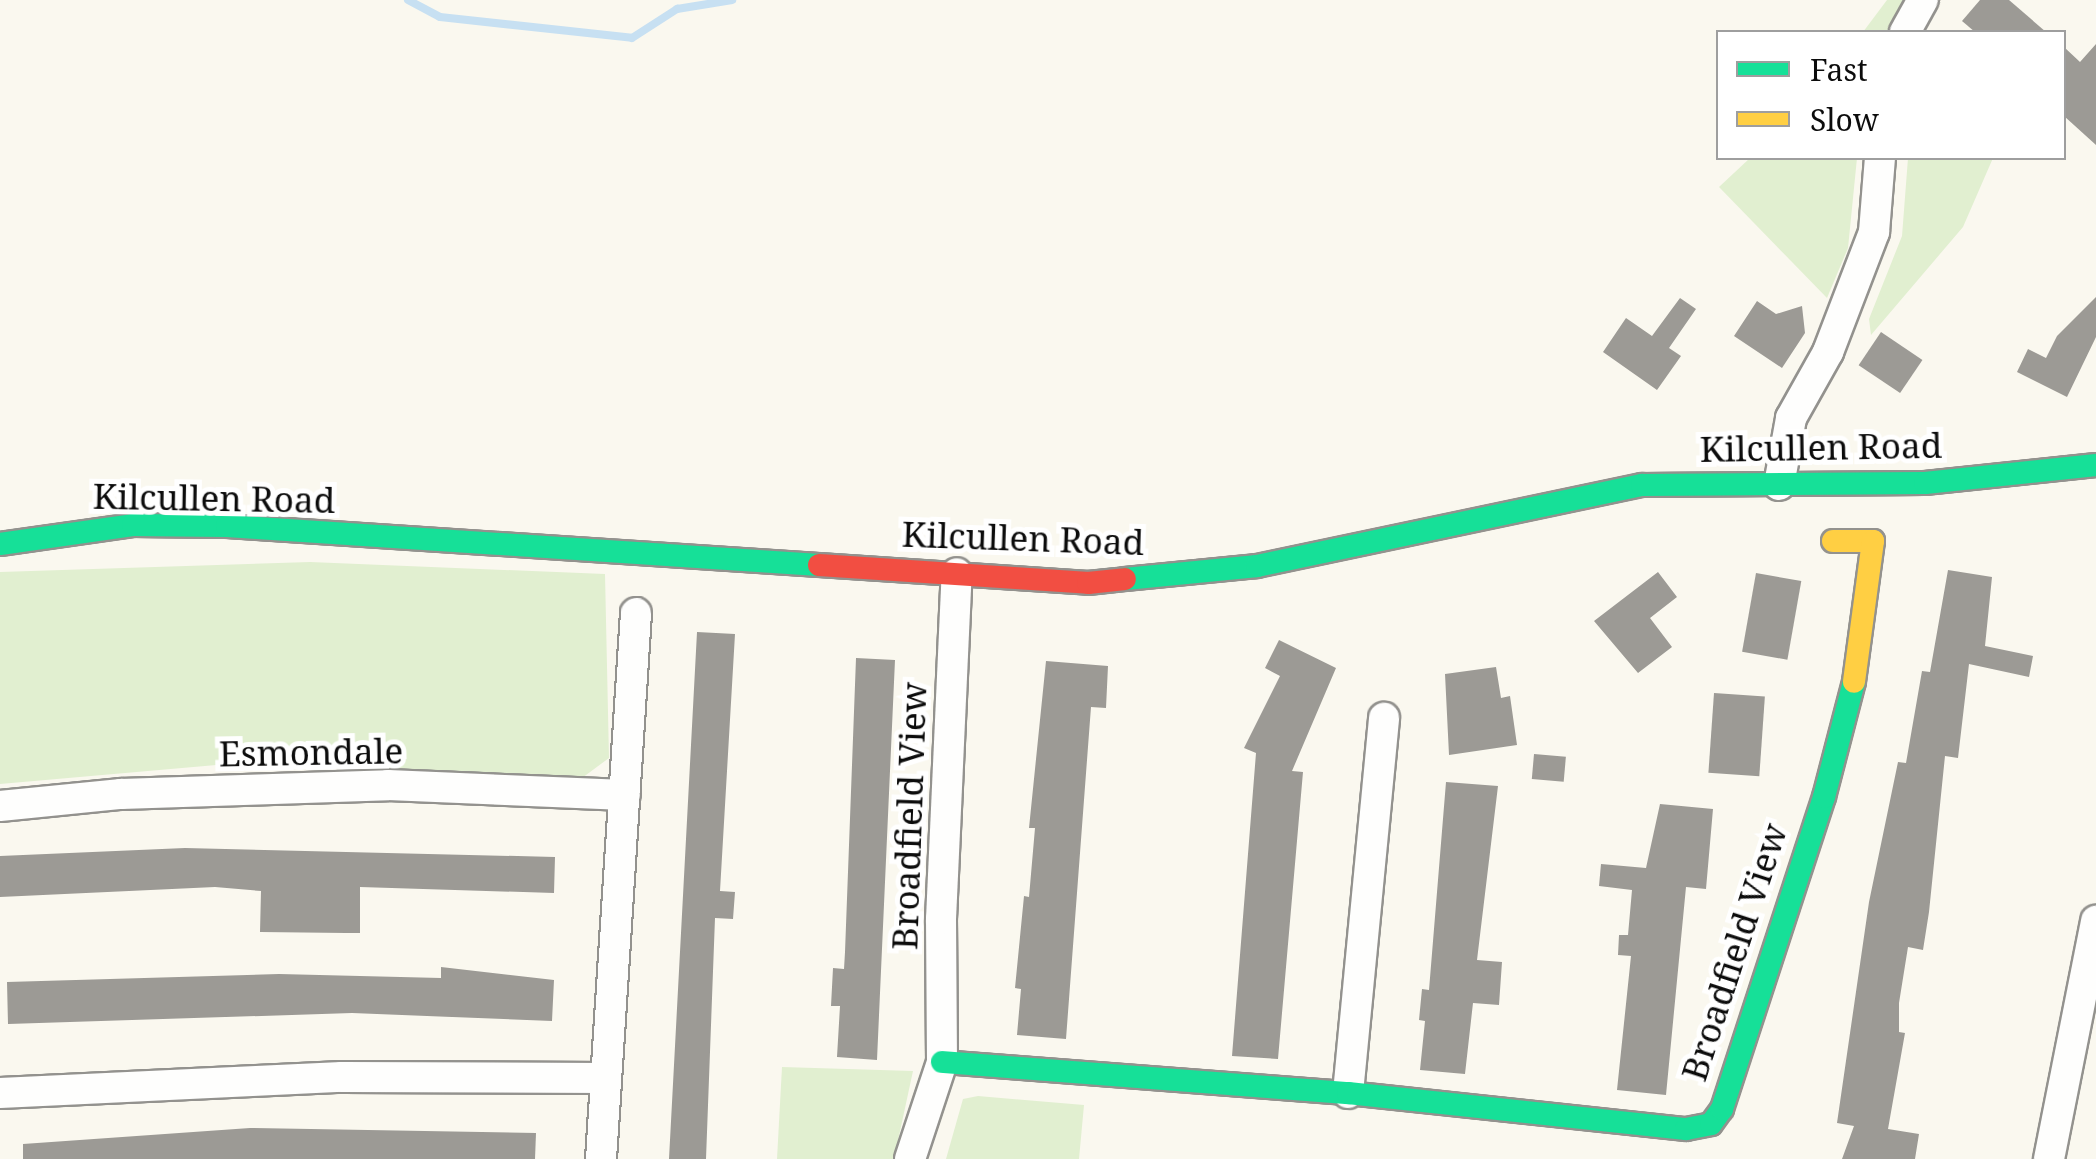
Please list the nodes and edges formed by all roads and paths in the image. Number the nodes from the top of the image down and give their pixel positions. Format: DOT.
graph roads {
  1 [pos="1924,0"];
  2 [pos="1907,30"];
  3 [pos="1880,160"];
  4 [pos="2096,465"];
  5 [pos="1779,485"];
  6 [pos="1833,541"];
  7 [pos="0,544"];
  8 [pos="958,572"];
  9 [pos="636,613"];
  10 [pos="1384,718"];
  11 [pos="624,795"];
  12 [pos="0,806"];
  13 [pos="2096,921"];
  14 [pos="942,1062"];
  15 [pos="606,1078"];
  16 [pos="0,1093"];
  17 [pos="1348,1093"];
  18 [pos="601,1159"];
  19 [pos="910,1159"];
  20 [pos="2050,1159"];
  1 -- 2 [label="street"];
  3 -- 5 [label="street"];
  4 -- 5 [label="main road, Kilcullen Road"];
  5 -- 8 [label="main road, Kilcullen Road"];
  6 -- 17 [label="main road, Broadfield View"];
  7 -- 8 [label="main road, Kilcullen Road"];
  8 -- 14 [label="street, Broadfield View"];
  9 -- 11 [label="street"];
  10 -- 17 [label="street"];
  11 -- 12 [label="street, Esmondale"];
  11 -- 15 [label="street"];
  13 -- 20 [label="street"];
  14 -- 17 [label="main road, Broadfield View"];
  14 -- 19 [label="street, Broadfield View"];
  15 -- 16 [label="street"];
  15 -- 18 [label="street"];
}
